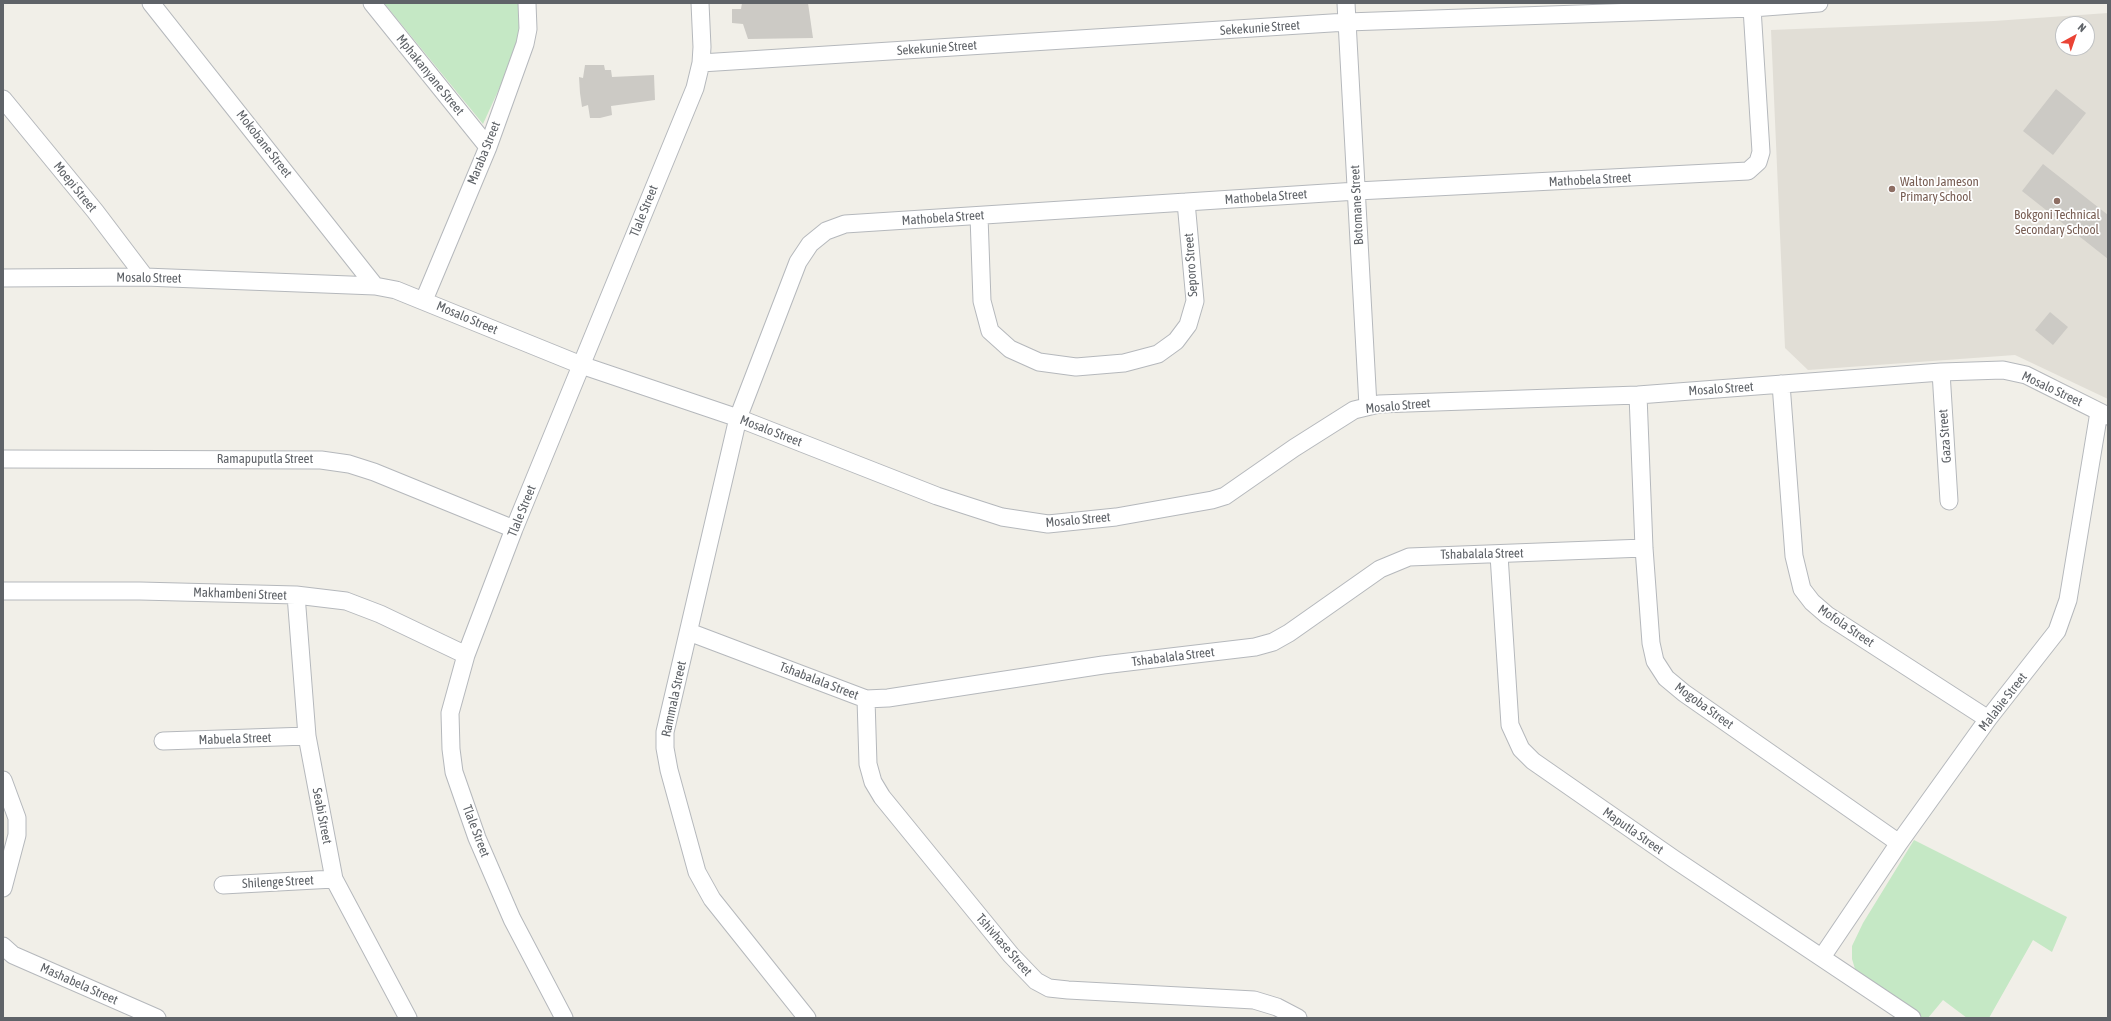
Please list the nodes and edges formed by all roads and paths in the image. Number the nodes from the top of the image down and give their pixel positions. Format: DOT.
graph roads {
  1 [pos="151,3"];
  2 [pos="372,3"];
  3 [pos="528,3"];
  4 [pos="700,3"];
  5 [pos="1346,3"];
  6 [pos="1820,3"];
  7 [pos="1752,8"];
  8 [pos="1347,22"];
  9 [pos="701,63"];
  10 [pos="5,104"];
  11 [pos="488,147"];
  12 [pos="1357,191"];
  13 [pos="1186,202"];
  14 [pos="979,216"];
  15 [pos="145,277"];
  16 [pos="3,278"];
  17 [pos="375,286"];
  18 [pos="424,300"];
  19 [pos="581,365"];
  20 [pos="1941,372"];
  21 [pos="1780,384"];
  22 [pos="1638,395"];
  23 [pos="1368,406"];
  24 [pos="2103,414"];
  25 [pos="738,418"];
  26 [pos="3,460"];
  27 [pos="1949,501"];
  28 [pos="514,529"];
  29 [pos="1644,548"];
  30 [pos="1499,554"];
  31 [pos="3,591"];
  32 [pos="296,595"];
  33 [pos="689,632"];
  34 [pos="466,655"];
  35 [pos="866,699"];
  36 [pos="1988,719"];
  37 [pos="307,736"];
  38 [pos="164,741"];
  39 [pos="3,780"];
  40 [pos="1899,843"];
  41 [pos="334,879"];
  42 [pos="223,885"];
  43 [pos="3,888"];
  44 [pos="3,946"];
  45 [pos="1822,957"];
  46 [pos="157,1018"];
  47 [pos="408,1018"];
  48 [pos="564,1018"];
  49 [pos="807,1018"];
  50 [pos="1298,1018"];
  51 [pos="1912,1018"];
  1 -- 17 [label="street, Mokobane Street"];
  2 -- 11 [label="street, Mphakanyane Street"];
  3 -- 11 [label="street, Maraba Street"];
  4 -- 9 [label="street, Tlale Street"];
  5 -- 8 [label="street, Botomane Street"];
  6 -- 7 [label="street, Sekekunie Street"];
  7 -- 8 [label="street, Sekekunie Street"];
  7 -- 12 [label="street, Mathobela Street"];
  8 -- 9 [label="street, Sekekunie Street"];
  8 -- 12 [label="street, Botomane Street"];
  9 -- 19 [label="street, Tlale Street"];
  10 -- 15 [label="street, Moepi Street"];
  11 -- 18 [label="street, Maraba Street"];
  12 -- 13 [label="street, Mathobela Street"];
  12 -- 23 [label="street, Botomane Street"];
  13 -- 14 [label="street, Mathobela Street"];
  13 -- 14 [label="street, Seporo Street"];
  14 -- 25 [label="street, Mathobela Street"];
  15 -- 16 [label="street, Mosalo Street"];
  15 -- 17 [label="street, Mosalo Street"];
  17 -- 18 [label="street, Mosalo Street"];
  18 -- 19 [label="street, Mosalo Street"];
  19 -- 25 [label="street, Mosalo Street"];
  19 -- 28 [label="street, Tlale Street"];
  20 -- 21 [label="street, Mosalo Street"];
  20 -- 24 [label="street, Mosalo Street"];
  20 -- 27 [label="street, Gaza Street"];
  21 -- 22 [label="street, Mosalo Street"];
  21 -- 36 [label="street, Mofola Street"];
  22 -- 23 [label="street, Mosalo Street"];
  22 -- 29 [label="street, Mogoba Street"];
  23 -- 25 [label="street, Mosalo Street"];
  24 -- 36 [label="street, Malabie Street"];
  25 -- 33 [label="street, Rammala Street"];
  26 -- 28 [label="street, Ramapuputla Street"];
  28 -- 34 [label="street, Tlale Street"];
  29 -- 30 [label="street, Tshabalala Street"];
  29 -- 40 [label="street, Mogoba Street"];
  30 -- 35 [label="street, Tshabalala Street"];
  30 -- 45 [label="street, Maputla Street"];
  31 -- 32 [label="street, Makhambeni Street"];
  32 -- 34 [label="street, Makhambeni Street"];
  32 -- 37 [label="street, Seabi Street"];
  33 -- 35 [label="street, Tshabalala Street"];
  33 -- 49 [label="street, Rammala Street"];
  34 -- 48 [label="street, Tlale Street"];
  35 -- 50 [label="street, Tshivhase Street"];
  36 -- 40 [label="street, Malabie Street"];
  37 -- 38 [label="street, Mabuela Street"];
  37 -- 41 [label="street, Seabi Street"];
  39 -- 43 [label="street"];
  40 -- 45 [label="street, Malabie Street"];
  41 -- 42 [label="street, Shilenge Street"];
  41 -- 47 [label="street, Seabi Street"];
  44 -- 46 [label="street, Mashabela Street"];
  45 -- 51 [label="street, Maputla Street"];
}
